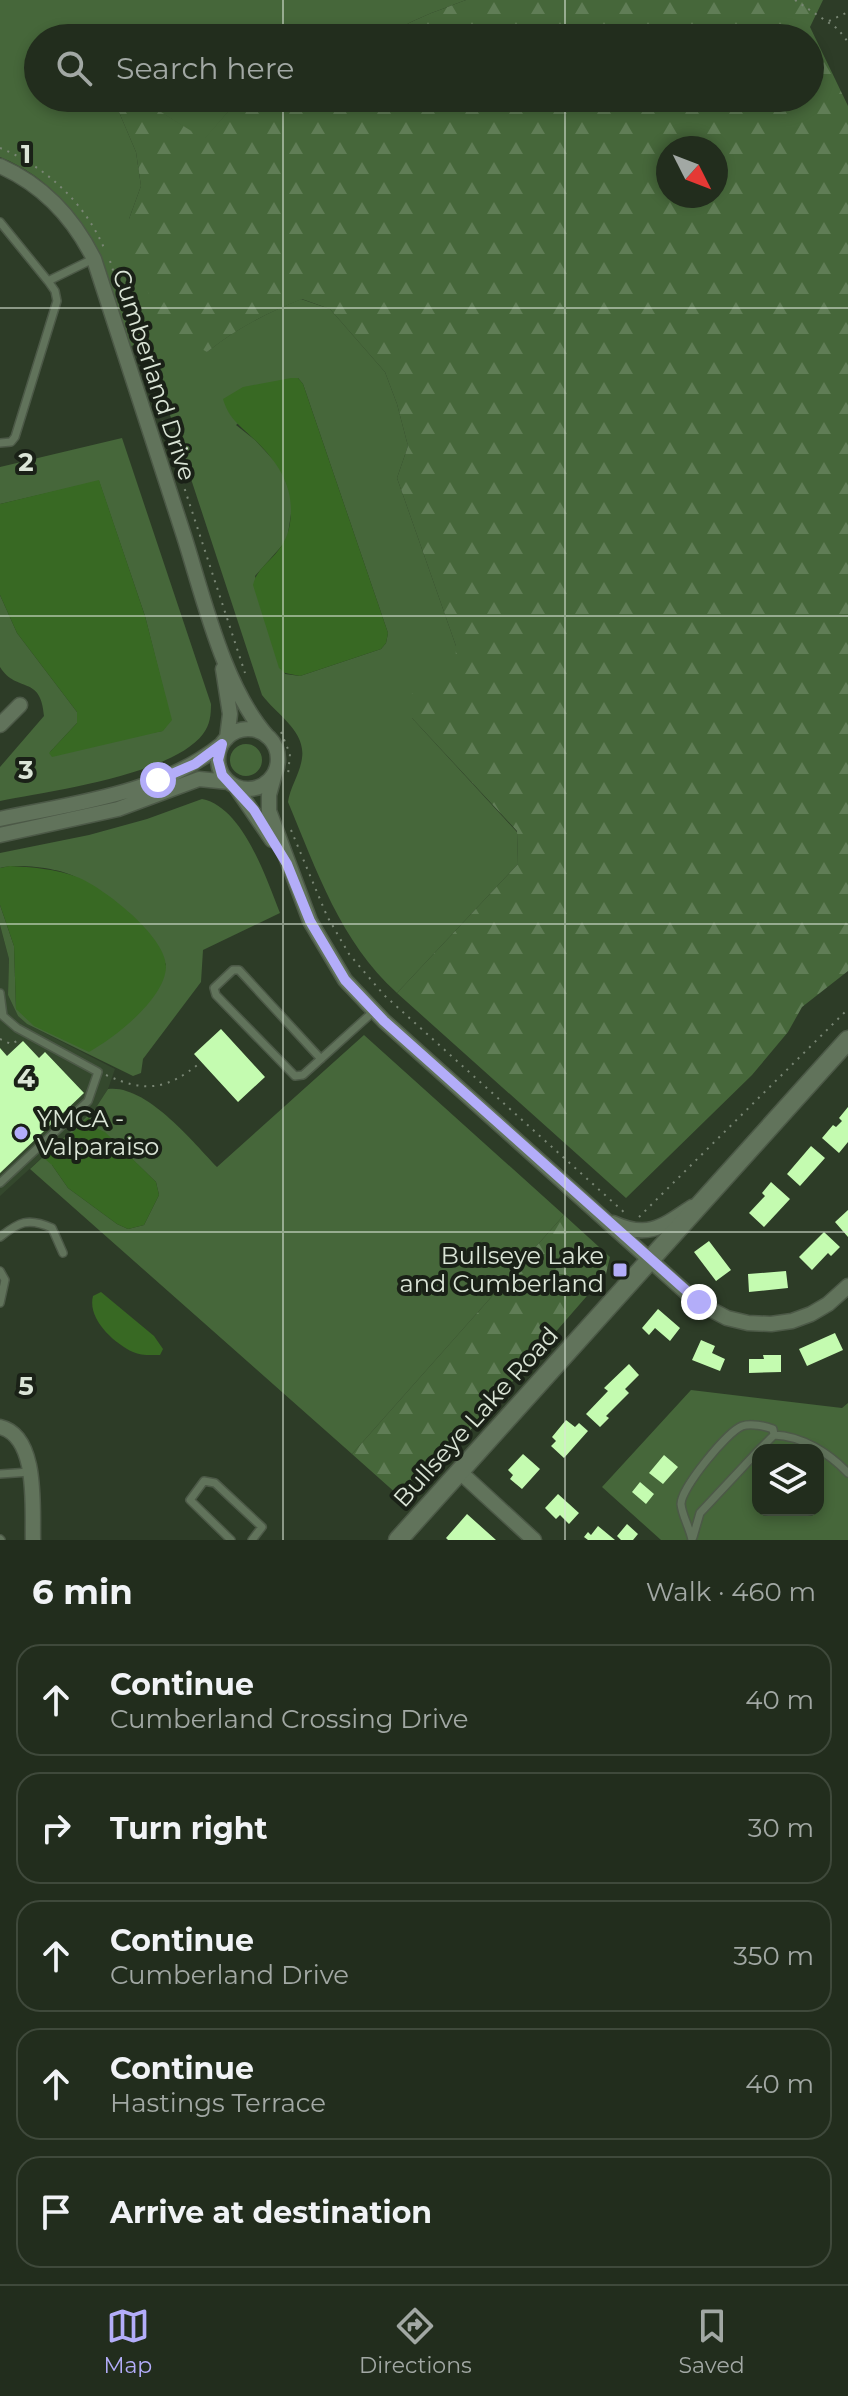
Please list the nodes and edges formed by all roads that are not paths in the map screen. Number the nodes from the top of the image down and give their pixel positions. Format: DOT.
graph roads {
  1 [pos="0,166"];
  2 [pos="0,222"];
  3 [pos="94,259"];
  4 [pos="48,281"];
  5 [pos="0,443"];
  6 [pos="215,633"];
  7 [pos="20,705"];
  8 [pos="0,725"];
  9 [pos="273,732"];
  10 [pos="225,741"];
  11 [pos="280,778"];
  12 [pos="232,784"];
  13 [pos="0,819"];
  14 [pos="0,835"];
  15 [pos="287,864"];
  16 [pos="0,993"];
  17 [pos="374,1011"];
  18 [pos="2,1016"];
  19 [pos="848,1040"];
  20 [pos="321,1059"];
  21 [pos="0,1183"];
  22 [pos="706,1198"];
  23 [pos="603,1219"];
  24 [pos="0,1237"];
  25 [pos="63,1253"];
  26 [pos="649,1259"];
  27 [pos="0,1271"];
  28 [pos="848,1286"];
  29 [pos="0,1303"];
  30 [pos="0,1427"];
  31 [pos="774,1435"];
  32 [pos="764,1444"];
  33 [pos="752,1457"];
  34 [pos="30,1472"];
  35 [pos="460,1472"];
  36 [pos="848,1473"];
  37 [pos="0,1474"];
  38 [pos="33,1540"];
  39 [pos="231,1540"];
  40 [pos="252,1540"];
  41 [pos="398,1540"];
  42 [pos="534,1540"];
  43 [pos="692,1540"];
  1 -- 3 [label="street, Cumberland Drive"];
  2 -- 4 [label="lane"];
  3 -- 4 [label="lane"];
  3 -- 6 [label="street, Cumberland Drive"];
  4 -- 5 [label="lane"];
  6 -- 9 [label="street, Cumberland Drive"];
  6 -- 10 [label="street, Cumberland Drive"];
  7 -- 8 [label="street"];
  9 -- 10 [label="street"];
  9 -- 11 [label="street"];
  10 -- 12 [label="street"];
  10 -- 13 [label="street"];
  11 -- 12 [label="street"];
  11 -- 15 [label="street"];
  12 -- 14 [label="street"];
  12 -- 15 [label="street"];
  15 -- 17 [label="street"];
  16 -- 18 [label="lane"];
  17 -- 20 [label="lane"];
  17 -- 23 [label="street"];
  18 -- 21 [label="lane"];
  19 -- 22 [label="street, Bullseye Lake Road"];
  20 -- 20 [label="lane"];
  22 -- 23 [label="street"];
  22 -- 26 [label="street, Bullseye Lake Road"];
  23 -- 26 [label="street"];
  24 -- 25 [label="lane"];
  26 -- 28 [label="street"];
  26 -- 35 [label="street, Bullseye Lake Road"];
  27 -- 29 [label="lane"];
  30 -- 34 [label="street"];
  31 -- 32 [label="lane"];
  31 -- 36 [label="lane"];
  31 -- 43 [label="lane"];
  33 -- 43 [label="lane"];
  34 -- 37 [label="lane"];
  34 -- 38 [label="street"];
  35 -- 41 [label="street, Bullseye Lake Road"];
  35 -- 42 [label="street"];
  39 -- 40 [label="lane"];
}
